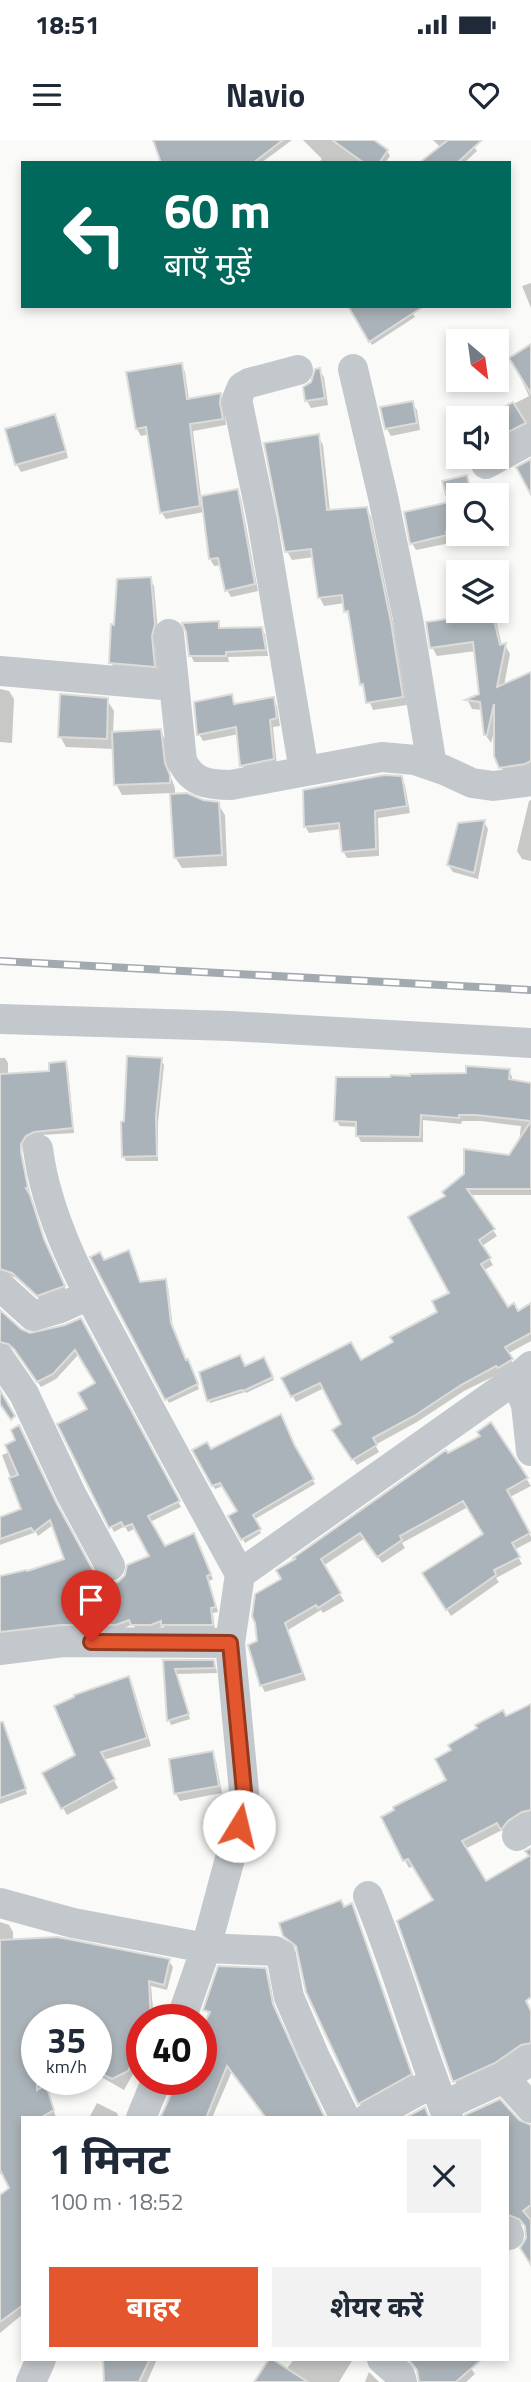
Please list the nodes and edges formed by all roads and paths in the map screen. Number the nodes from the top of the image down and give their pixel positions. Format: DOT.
graph roads {
  1 [pos="353,369"];
  2 [pos="298,370"];
  3 [pos="531,439"];
  4 [pos="509,451"];
  5 [pos="169,634"];
  6 [pos="0,671"];
  7 [pos="174,686"];
  8 [pos="432,766"];
  9 [pos="304,771"];
  10 [pos="531,781"];
  11 [pos="0,1019"];
  12 [pos="531,1043"];
  13 [pos="38,1149"];
  14 [pos="0,1286"];
  15 [pos="89,1295"];
  16 [pos="0,1359"];
  17 [pos="524,1373"];
  18 [pos="531,1451"];
  19 [pos="110,1566"];
  20 [pos="240,1574"];
  21 [pos="230,1643"];
  22 [pos="0,1650"];
  23 [pos="368,1896"];
  24 [pos="0,1903"];
  25 [pos="206,1948"];
  26 [pos="187,2004"];
  27 [pos="531,2060"];
  28 [pos="504,2078"];
  29 [pos="150,2095"];
  30 [pos="441,2102"];
  31 [pos="531,2108"];
  32 [pos="142,2116"];
  33 [pos="344,2116"];
  34 [pos="377,2116"];
  35 [pos="40,2361"];
  36 [pos="384,2361"];
  37 [pos="31,2382"];
  38 [pos="402,2382"];
  1 -- 8 [label="street"];
  2 -- 9 [label="street"];
  3 -- 4 [label="street"];
  5 -- 7 [label="street"];
  6 -- 7 [label="street"];
  7 -- 9 [label="street"];
  8 -- 9 [label="street"];
  8 -- 10 [label="street"];
  11 -- 12 [label="street"];
  13 -- 15 [label="street"];
  14 -- 15 [label="street"];
  15 -- 20 [label="street"];
  16 -- 19 [label="street"];
  17 -- 18 [label="street"];
  17 -- 20 [label="street"];
  20 -- 21 [label="street"];
  21 -- 22 [label="street"];
  21 -- 25 [label="street"];
  23 -- 30 [label="street"];
  24 -- 25 [label="street"];
  25 -- 26 [label="street"];
  25 -- 33 [label="street"];
  27 -- 28 [label="street"];
  28 -- 30 [label="street"];
  28 -- 31 [label="street"];
  29 -- 32 [label="street"];
  30 -- 34 [label="street"];
  35 -- 37 [label="street"];
  36 -- 38 [label="street"];
}
